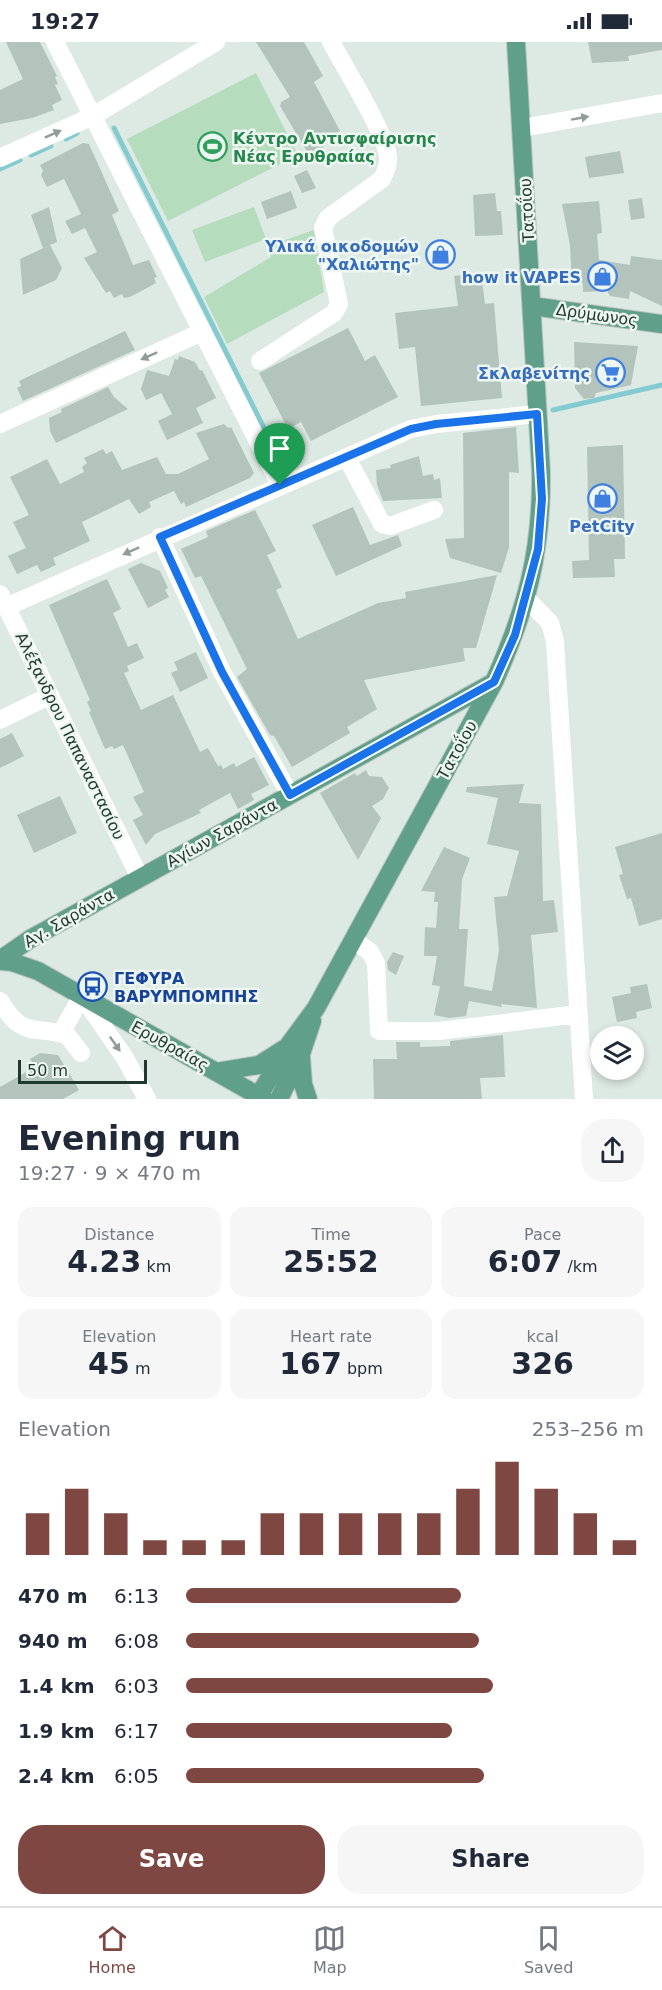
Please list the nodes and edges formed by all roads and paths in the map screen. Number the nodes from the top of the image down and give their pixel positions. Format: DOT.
graph roads {
  1 [pos="55,42"];
  2 [pos="216,42"];
  3 [pos="331,42"];
  4 [pos="516,42"];
  5 [pos="662,103"];
  6 [pos="93,116"];
  7 [pos="522,128"];
  8 [pos="0,158"];
  9 [pos="532,306"];
  10 [pos="662,324"];
  11 [pos="202,332"];
  12 [pos="260,360"];
  13 [pos="537,414"];
  14 [pos="0,424"];
  15 [pos="347,458"];
  16 [pos="280,485"];
  17 [pos="434,510"];
  18 [pos="160,537"];
  19 [pos="526,598"];
  20 [pos="3,600"];
  21 [pos="494,682"];
  22 [pos="49,696"];
  23 [pos="0,720"];
  24 [pos="290,795"];
  25 [pos="140,878"];
  26 [pos="354,940"];
  27 [pos="0,960"];
  28 [pos="82,996"];
  29 [pos="0,1001"];
  30 [pos="578,1014"];
  31 [pos="61,1033"];
  32 [pos="294,1050"];
  33 [pos="81,1053"];
  34 [pos="216,1072"];
  35 [pos="260,1098"];
  36 [pos="147,1099"];
  37 [pos="279,1099"];
  38 [pos="308,1099"];
  39 [pos="584,1099"];
  1 -- 6 [label="street"];
  2 -- 6 [label="street"];
  3 -- 12 [label="street"];
  4 -- 7 [label="main road, Τατοΐου"];
  7 -- 5 [label="street, one-way"];
  8 -- 6 [label="street, one-way"];
  6 -- 11 [label="street"];
  7 -- 9 [label="main road, Τατοΐου"];
  9 -- 10 [label="main road, Δρύμωνος"];
  9 -- 13 [label="main road, Τατοΐου"];
  11 -- 14 [label="street, one-way"];
  11 -- 16 [label="street"];
  13 -- 15 [label="street"];
  13 -- 19 [label="main road, Τατοΐου"];
  15 -- 16 [label="street"];
  15 -- 17 [label="street"];
  16 -- 18 [label="street"];
  18 -- 20 [label="street, one-way"];
  18 -- 24 [label="street"];
  19 -- 21 [label="main road, Τατοΐου"];
  19 -- 30 [label="street"];
  20 -- 22 [label="street, Αλέξανδρου Παπαναστασίου"];
  21 -- 24 [label="main road, Αγίων Σαράντα"];
  21 -- 26 [label="main road, Τατοΐου"];
  22 -- 23 [label="street"];
  22 -- 25 [label="street, Αλέξανδρου Παπαναστασίου"];
  24 -- 25 [label="main road, Αγίων Σαράντα"];
  25 -- 27 [label="main road, Αγ. Σαράντα"];
  26 -- 30 [label="street"];
  26 -- 32 [label="main road, Τατοΐου"];
  27 -- 28 [label="main road, Ερυθραίας"];
  28 -- 31 [label="street"];
  28 -- 34 [label="main road, Ερυθραίας"];
  28 -- 36 [label="street, Ερυθραίας, one-way"];
  29 -- 31 [label="street"];
  30 -- 39 [label="street"];
  31 -- 33 [label="street"];
  32 -- 34 [label="main road"];
  32 -- 35 [label="main road, Τατοΐου"];
  32 -- 37 [label="main road, Τατοΐου"];
  32 -- 38 [label="main road"];
  34 -- 35 [label="main road, Ερυθραίας"];
}
